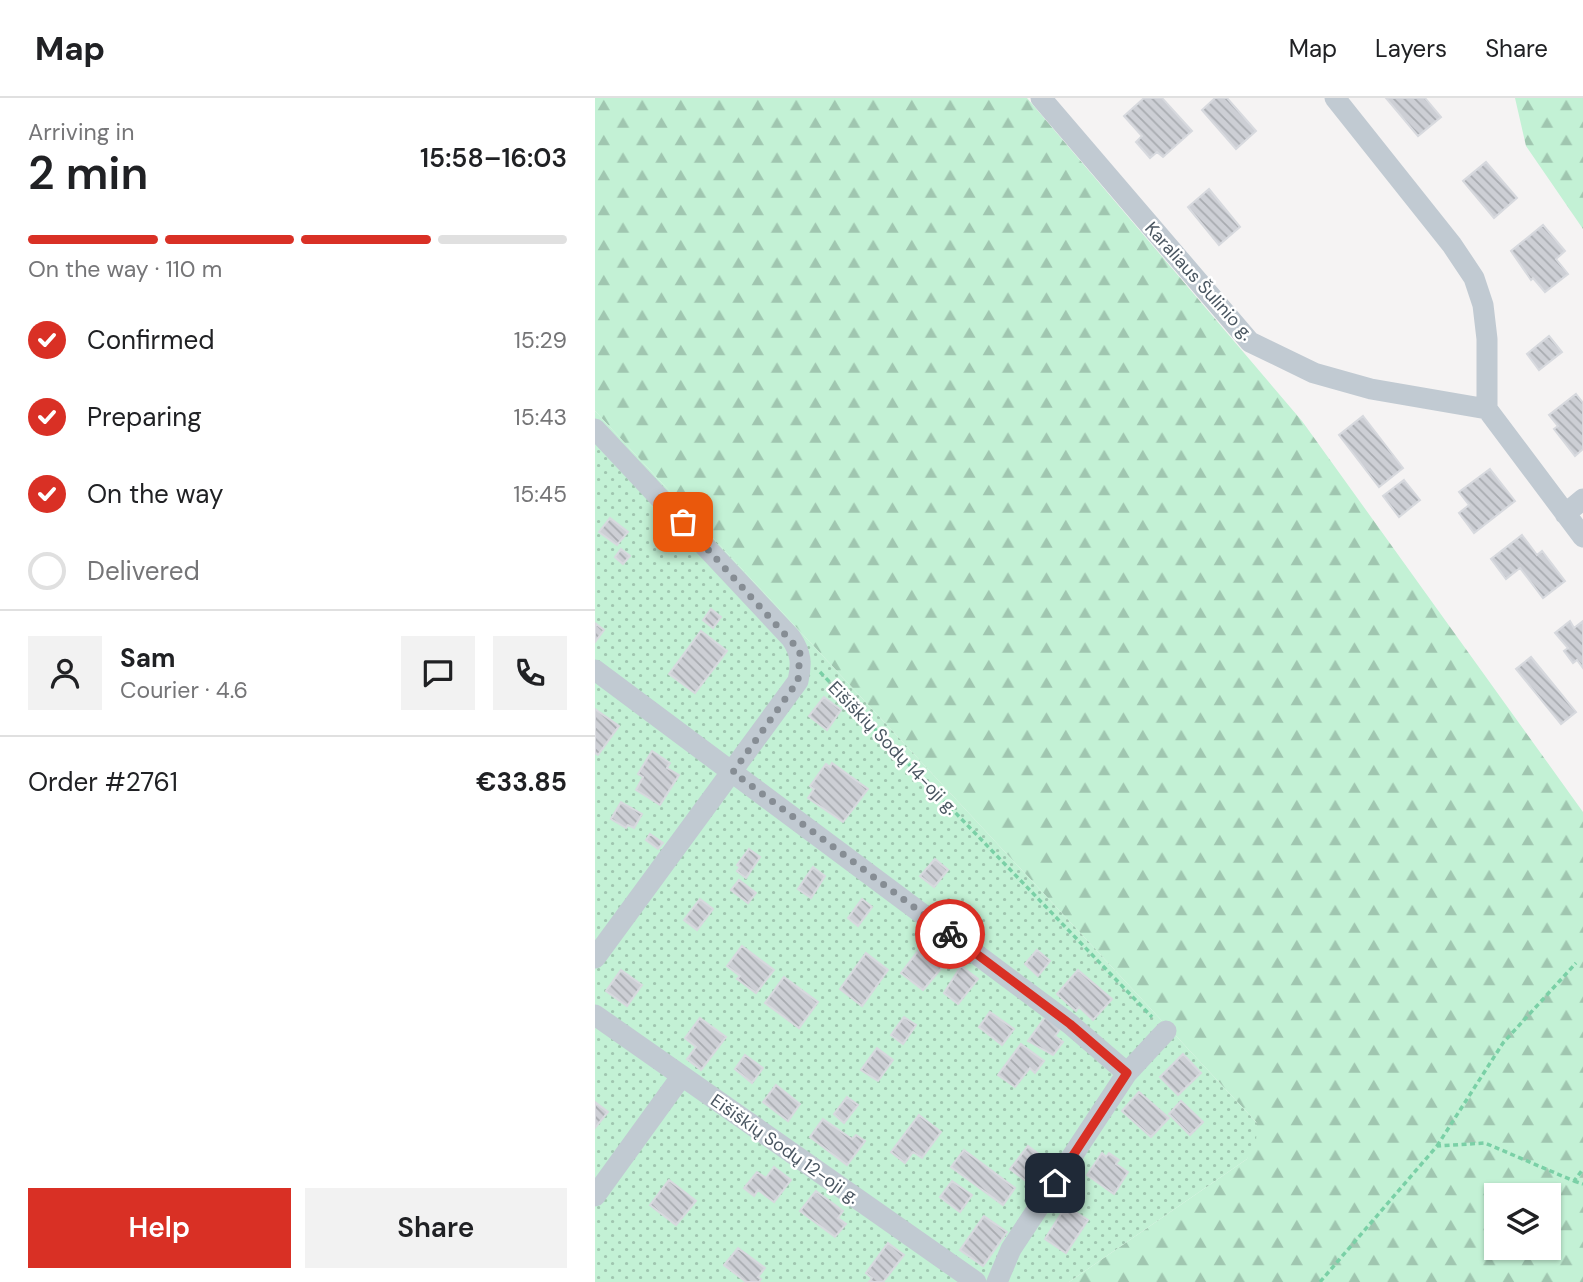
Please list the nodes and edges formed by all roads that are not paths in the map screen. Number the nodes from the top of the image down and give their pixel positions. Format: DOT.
graph roads {
  1 [pos="1041,98"];
  2 [pos="1335,98"];
  3 [pos="1487,409"];
  4 [pos="595,429"];
  5 [pos="1583,499"];
  6 [pos="1565,514"];
  7 [pos="1583,537"];
  8 [pos="595,670"];
  9 [pos="733,772"];
  10 [pos="595,958"];
  11 [pos="595,1015"];
  12 [pos="1166,1031"];
  13 [pos="1127,1073"];
  14 [pos="681,1077"];
  15 [pos="595,1196"];
  16 [pos="976,1282"];
  17 [pos="997,1282"];
  1 -- 3 [label="street, Karaliaus Šulinio g."];
  2 -- 3 [label="street"];
  3 -- 6 [label="street"];
  4 -- 9 [label="street"];
  5 -- 6 [label="street"];
  6 -- 7 [label="street"];
  8 -- 9 [label="street"];
  9 -- 10 [label="street"];
  9 -- 13 [label="street"];
  11 -- 14 [label="street, Eišiškių Sodų 12-oji g."];
  12 -- 13 [label="street"];
  13 -- 17 [label="street"];
  14 -- 15 [label="street"];
  14 -- 16 [label="street, Eišiškių Sodų 12-oji g."];
}
